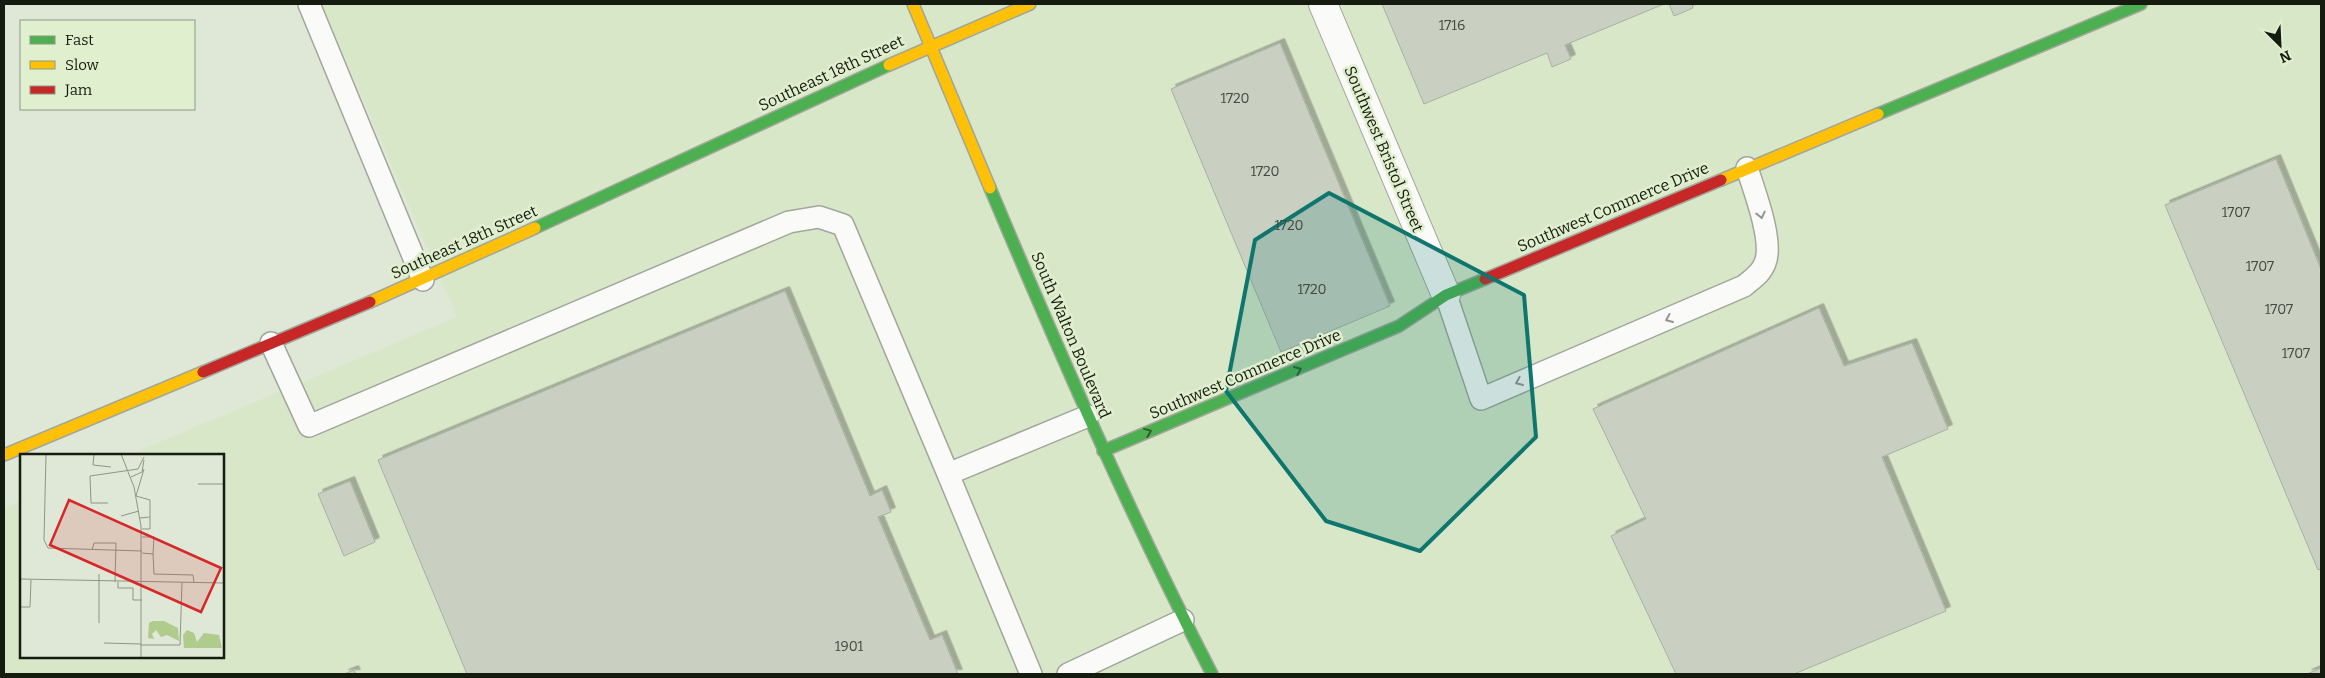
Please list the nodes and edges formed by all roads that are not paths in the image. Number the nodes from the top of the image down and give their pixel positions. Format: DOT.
graph roads {
  1 [pos="309,4"];
  2 [pos="913,4"];
  3 [pos="1030,4"];
  4 [pos="1323,4"];
  5 [pos="2141,4"];
  6 [pos="930,46"];
  7 [pos="1748,168"];
  8 [pos="423,280"];
  9 [pos="1446,295"];
  10 [pos="271,343"];
  11 [pos="1088,416"];
  12 [pos="1102,451"];
  13 [pos="4,454"];
  14 [pos="948,474"];
  15 [pos="1183,620"];
  16 [pos="1032,674"];
  17 [pos="1068,674"];
  18 [pos="1212,674"];
  1 -- 8 [label="lane"];
  2 -- 6 [label="street, South Walton Boulevard"];
  3 -- 6 [label="street, Southeast 18th Street"];
  4 -- 9 [label="street, Southwest Bristol Street"];
  5 -- 7 [label="street, Southwest Commerce Drive"];
  6 -- 8 [label="street, Southeast 18th Street"];
  6 -- 11 [label="street, South Walton Boulevard"];
  7 -- 9 [label="street, Southwest Commerce Drive"];
  7 -- 9 [label="lane, one-way"];
  8 -- 10 [label="street, Southeast 18th Street"];
  12 -- 9 [label="street, Southwest Commerce Drive, one-way"];
  10 -- 13 [label="street, Southeast 18th Street"];
  10 -- 14 [label="lane"];
  11 -- 12 [label="street, South Walton Boulevard"];
  11 -- 14 [label="lane"];
  12 -- 15 [label="street, South Walton Boulevard"];
  14 -- 16 [label="lane"];
  15 -- 17 [label="lane"];
  15 -- 18 [label="street, South Walton Boulevard"];
}
